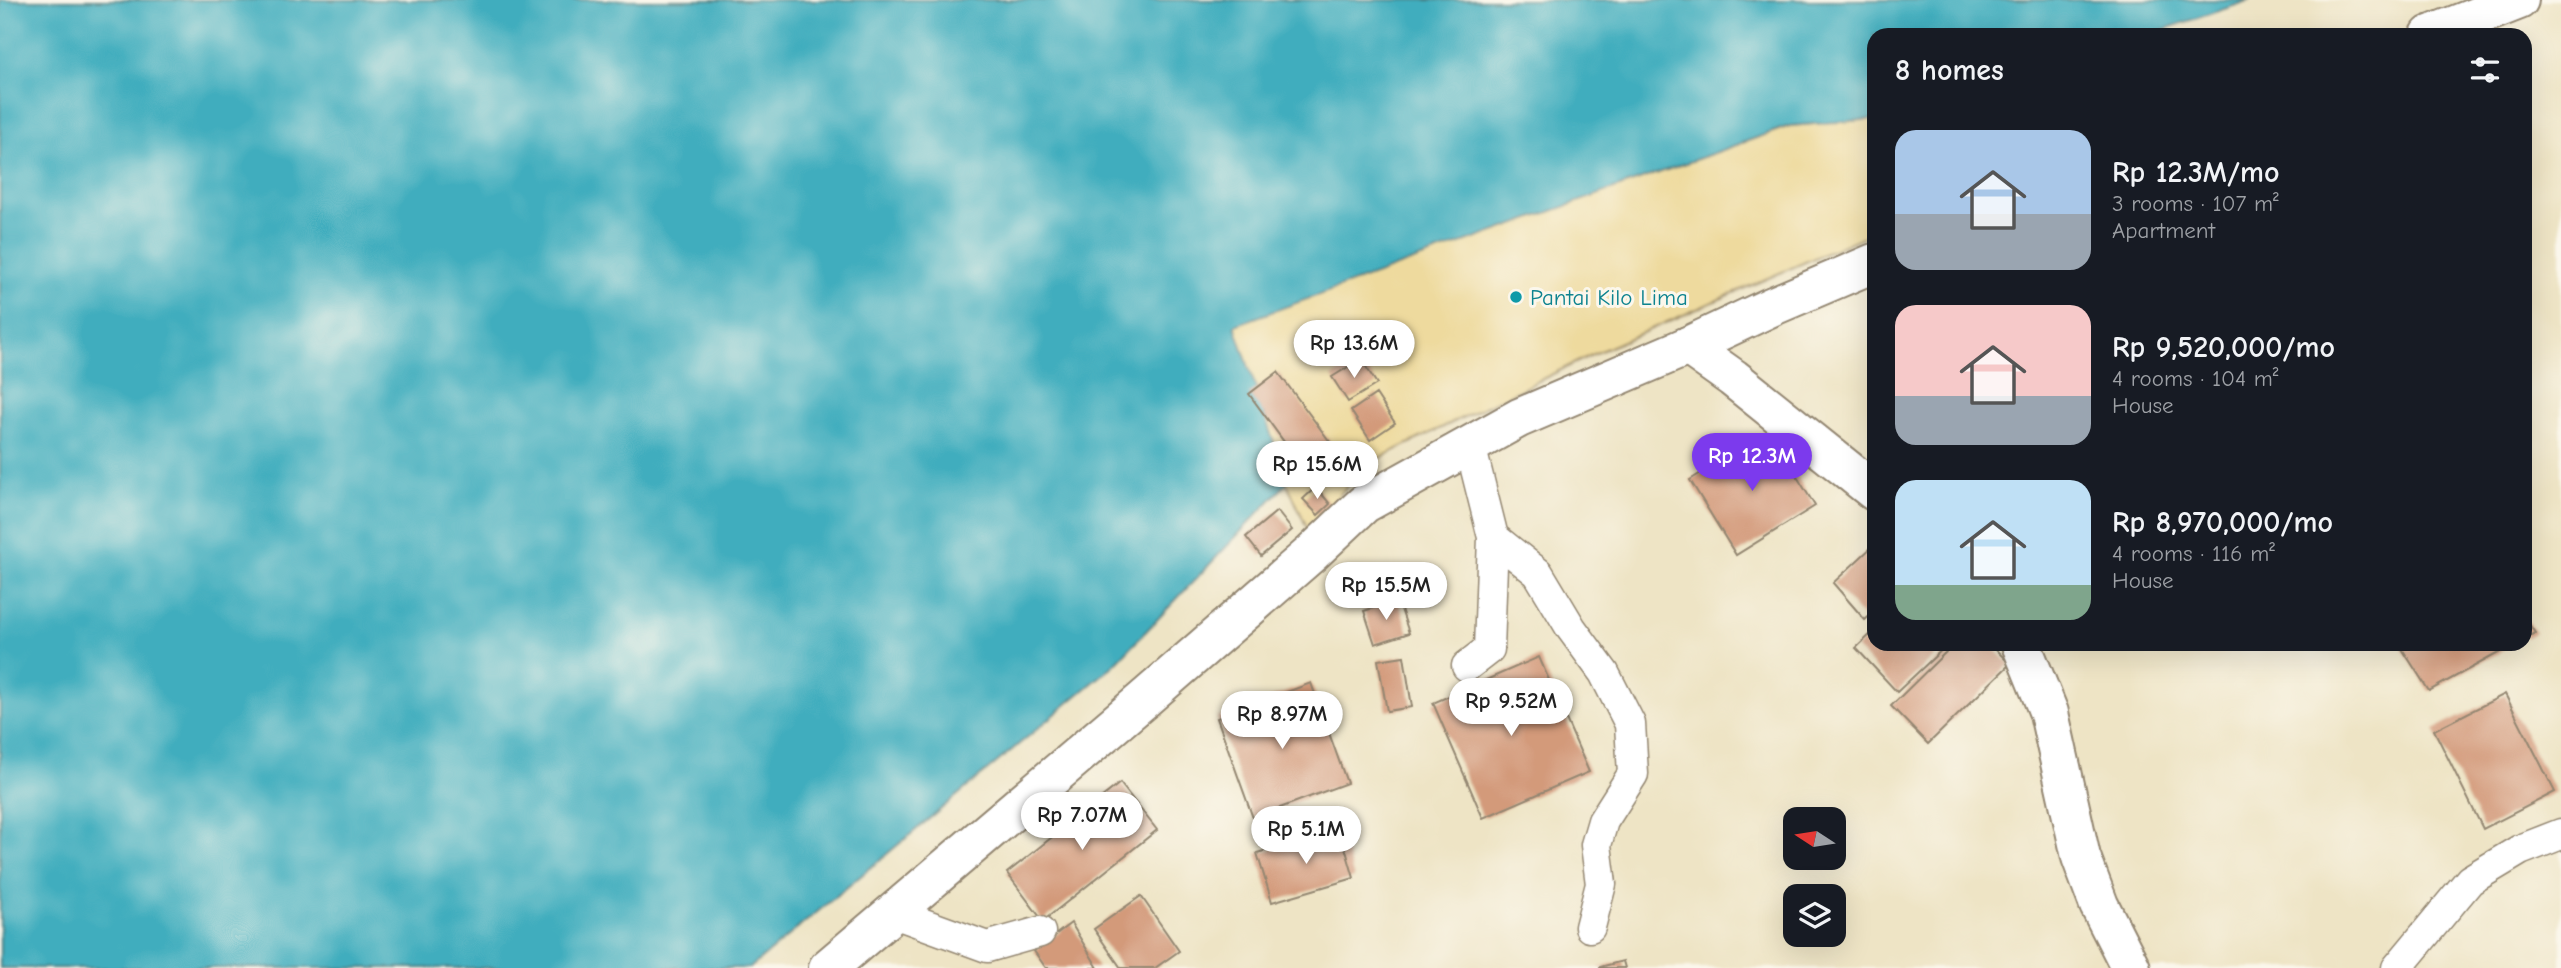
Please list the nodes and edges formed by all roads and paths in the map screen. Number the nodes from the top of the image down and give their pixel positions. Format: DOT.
graph roads {
  1 [pos="2519,0"];
  2 [pos="2448,28"];
  3 [pos="1867,266"];
  4 [pos="1688,346"];
  5 [pos="1470,445"];
  6 [pos="1867,485"];
  7 [pos="1493,537"];
  8 [pos="2024,651"];
  9 [pos="1467,666"];
  10 [pos="2561,834"];
  11 [pos="891,912"];
  12 [pos="1590,928"];
  13 [pos="1040,932"];
  14 [pos="828,968"];
  15 [pos="2132,968"];
  16 [pos="2397,968"];
  1 -- 2 [label="main road"];
  3 -- 4 [label="main road"];
  4 -- 5 [label="main road"];
  4 -- 6 [label="main road"];
  5 -- 7 [label="street"];
  5 -- 11 [label="main road"];
  7 -- 9 [label="street"];
  7 -- 12 [label="street"];
  8 -- 15 [label="main road"];
  10 -- 16 [label="street"];
  11 -- 13 [label="street"];
  11 -- 14 [label="main road"];
}
